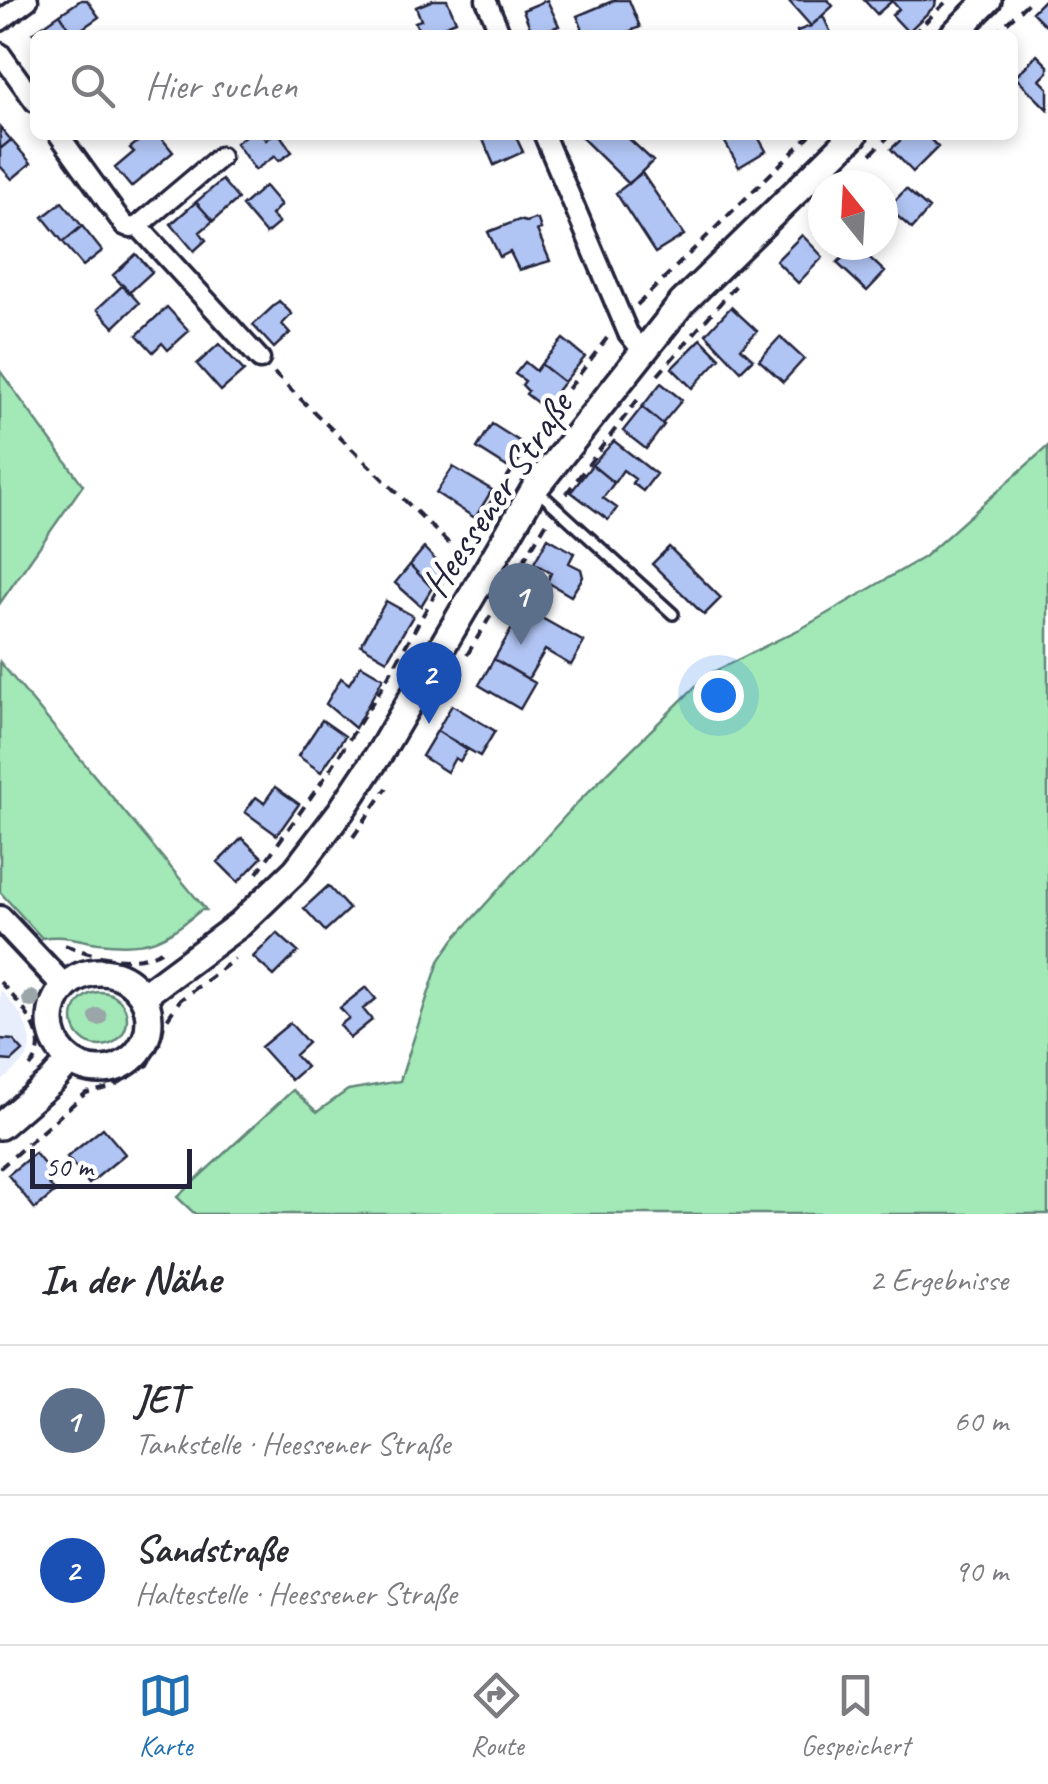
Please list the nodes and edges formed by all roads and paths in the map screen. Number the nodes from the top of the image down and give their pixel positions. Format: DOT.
graph roads {
  1 [pos="28,0"];
  2 [pos="486,0"];
  3 [pos="948,0"];
  4 [pos="988,0"];
  5 [pos="1030,0"];
  6 [pos="0,21"];
  7 [pos="499,30"];
  8 [pos="917,30"];
  9 [pos="958,30"];
  10 [pos="999,30"];
  11 [pos="0,53"];
  12 [pos="30,95"];
  13 [pos="63,140"];
  14 [pos="546,140"];
  15 [pos="805,140"];
  16 [pos="849,140"];
  17 [pos="220,157"];
  18 [pos="138,226"];
  19 [pos="622,320"];
  20 [pos="642,350"];
  21 [pos="260,359"];
  22 [pos="534,488"];
  23 [pos="458,552"];
  24 [pos="481,576"];
  25 [pos="672,614"];
  26 [pos="253,878"];
  27 [pos="0,918"];
  28 [pos="65,945"];
  29 [pos="170,946"];
  30 [pos="0,982"];
  31 [pos="64,986"];
  32 [pos="143,996"];
  33 [pos="36,1060"];
  34 [pos="70,1061"];
  35 [pos="0,1126"];
  1 -- 6 [label="street"];
  2 -- 7 [label="street"];
  3 -- 8 [label="path"];
  4 -- 9 [label="main road"];
  5 -- 10 [label="path"];
  11 -- 12 [label="street"];
  13 -- 18 [label="street"];
  14 -- 19 [label="street"];
  15 -- 19 [label="path"];
  16 -- 20 [label="main road, Heessener Straße"];
  17 -- 18 [label="street"];
  18 -- 21 [label="street"];
  19 -- 20 [label="street"];
  19 -- 23 [label="path"];
  20 -- 22 [label="main road, Heessener Straße"];
  21 -- 23 [label="path"];
  22 -- 24 [label="main road, Heessener Straße"];
  22 -- 25 [label="lane"];
  23 -- 24 [label="path"];
  23 -- 26 [label="path"];
  24 -- 32 [label="main road, Heessener Straße"];
  27 -- 31 [label="street"];
  28 -- 29 [label="path"];
  30 -- 33 [label="path"];
  31 -- 32 [label="main road"];
  31 -- 34 [label="main road"];
  32 -- 34 [label="main road"];
  34 -- 35 [label="main road"];
}
